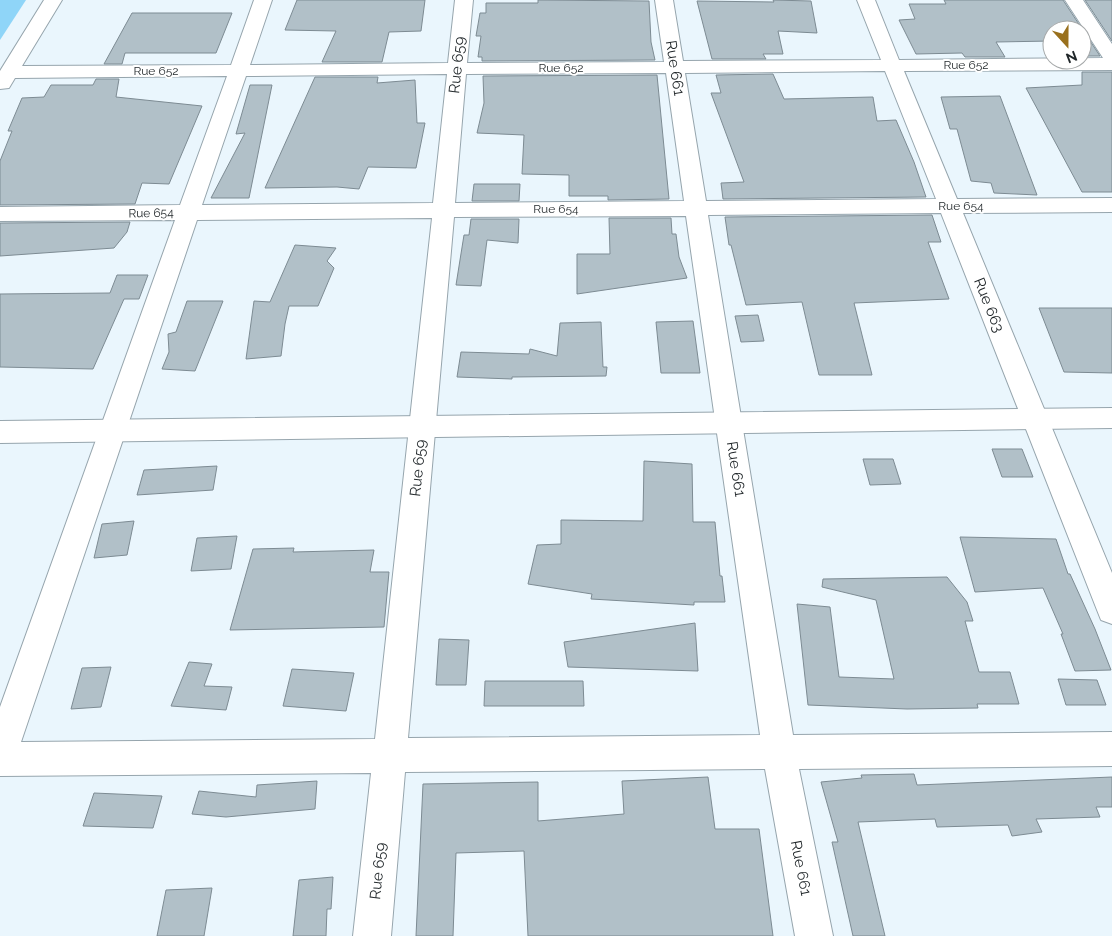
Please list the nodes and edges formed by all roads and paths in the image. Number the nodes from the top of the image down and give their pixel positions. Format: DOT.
graph roads {
  1 [pos="53,0"];
  2 [pos="263,0"];
  3 [pos="464,0"];
  4 [pos="664,0"];
  5 [pos="866,0"];
  6 [pos="1074,0"];
  7 [pos="1112,58"];
  8 [pos="1112,64"];
  9 [pos="892,66"];
  10 [pos="675,67"];
  11 [pos="457,69"];
  12 [pos="238,70"];
  13 [pos="5,80"];
  14 [pos="1112,205"];
  15 [pos="949,206"];
  16 [pos="696,208"];
  17 [pos="443,210"];
  18 [pos="189,213"];
  19 [pos="0,214"];
  20 [pos="1112,418"];
  21 [pos="1035,419"];
  22 [pos="729,423"];
  23 [pos="422,427"];
  24 [pos="113,430"];
  25 [pos="0,432"];
  26 [pos="1112,610"];
  27 [pos="1112,750"];
  28 [pos="779,752"];
  29 [pos="0,754"];
  30 [pos="390,755"];
  31 [pos="0,759"];
  32 [pos="372,936"];
  33 [pos="814,936"];
  1 -- 13 [label="street"];
  2 -- 12 [label="street"];
  3 -- 11 [label="street, Rue 659"];
  4 -- 10 [label="street, Rue 661"];
  5 -- 9 [label="street, Rue 663"];
  6 -- 7 [label="street"];
  8 -- 9 [label="street, Rue 652"];
  9 -- 10 [label="street, Rue 652"];
  9 -- 15 [label="street, Rue 663"];
  10 -- 11 [label="street, Rue 652"];
  10 -- 16 [label="street, Rue 661"];
  11 -- 12 [label="street, Rue 652"];
  11 -- 17 [label="street, Rue 659"];
  12 -- 13 [label="street, Rue 652"];
  12 -- 18 [label="street"];
  14 -- 15 [label="street, Rue 654"];
  15 -- 16 [label="street, Rue 654"];
  15 -- 21 [label="street, Rue 663"];
  16 -- 17 [label="street, Rue 654"];
  16 -- 22 [label="street, Rue 661"];
  17 -- 18 [label="street, Rue 654"];
  17 -- 23 [label="street, Rue 659"];
  18 -- 19 [label="street, Rue 654"];
  18 -- 24 [label="street"];
  20 -- 21 [label="street"];
  21 -- 22 [label="street"];
  21 -- 26 [label="street, Rue 663"];
  22 -- 23 [label="street"];
  22 -- 28 [label="street, Rue 661"];
  23 -- 24 [label="street"];
  23 -- 30 [label="street, Rue 659"];
  24 -- 25 [label="street"];
  24 -- 29 [label="street"];
  27 -- 28 [label="street"];
  28 -- 30 [label="street"];
  28 -- 33 [label="street, Rue 661"];
  30 -- 31 [label="street"];
  30 -- 32 [label="street, Rue 659"];
}
